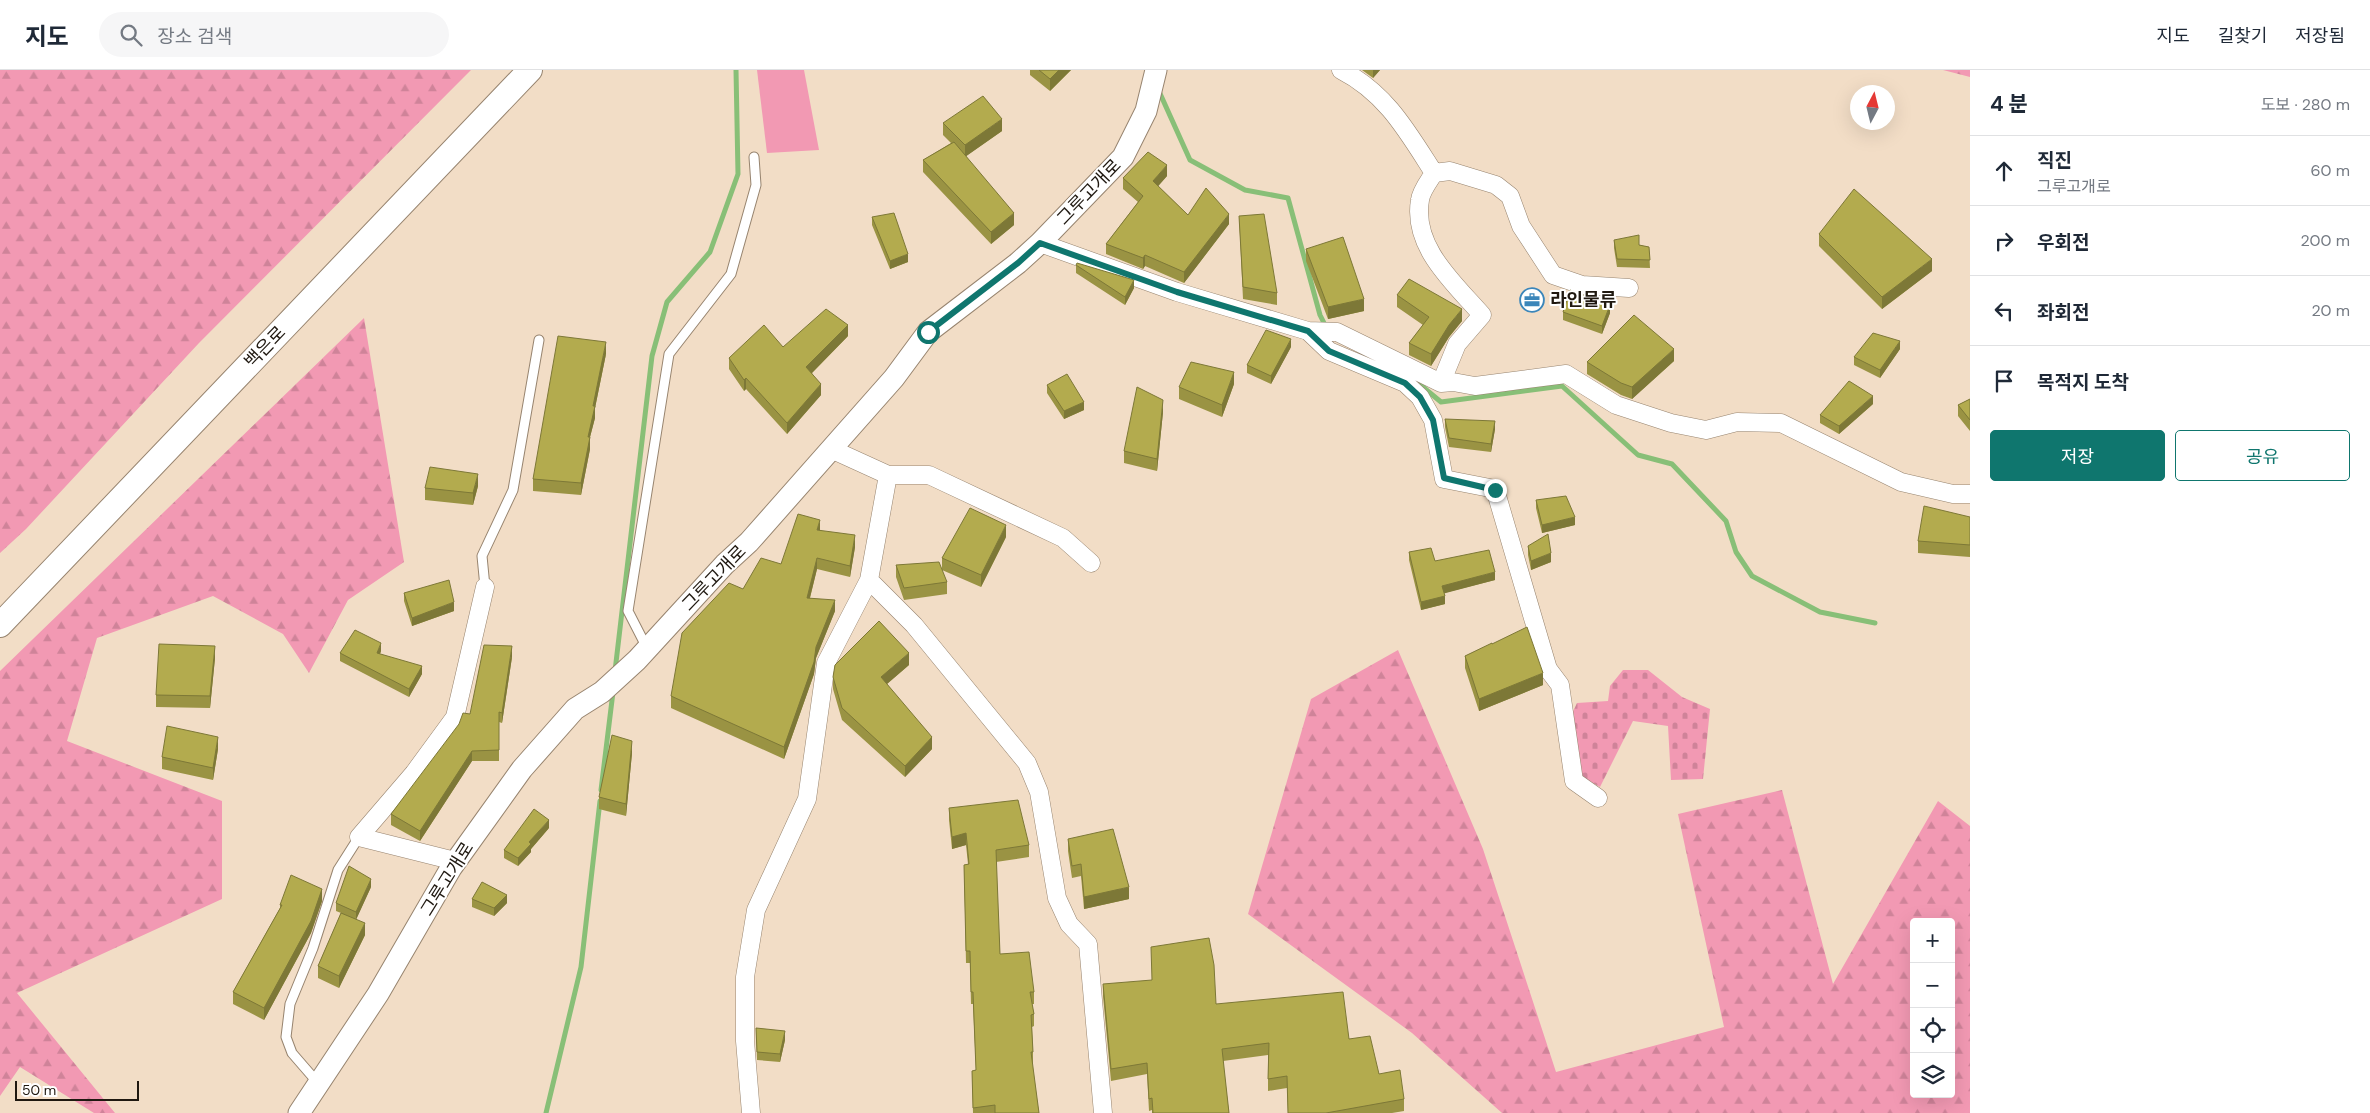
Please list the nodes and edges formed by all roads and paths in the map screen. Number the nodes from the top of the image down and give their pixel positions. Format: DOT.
graph roads {
  1 [pos="530,70"];
  2 [pos="1341,70"];
  3 [pos="1155,74"];
  4 [pos="754,157"];
  5 [pos="1434,173"];
  6 [pos="1040,243"];
  7 [pos="1629,288"];
  8 [pos="1312,332"];
  9 [pos="539,340"];
  10 [pos="1441,383"];
  11 [pos="831,449"];
  12 [pos="888,475"];
  13 [pos="1970,494"];
  14 [pos="1091,562"];
  15 [pos="868,580"];
  16 [pos="485,587"];
  17 [pos="0,625"];
  18 [pos="642,654"];
  19 [pos="1598,798"];
  20 [pos="359,837"];
  21 [pos="455,862"];
  22 [pos="318,1083"];
  23 [pos="299,1113"];
  24 [pos="751,1113"];
  25 [pos="1103,1113"];
  1 -- 17 [label="main road, 백은로"];
  2 -- 5 [label="street"];
  3 -- 6 [label="street, 그루고개로"];
  4 -- 18 [label="lane"];
  5 -- 7 [label="street"];
  5 -- 10 [label="street"];
  6 -- 8 [label="street"];
  6 -- 11 [label="street, 그루고개로"];
  8 -- 10 [label="street"];
  8 -- 19 [label="street"];
  9 -- 16 [label="lane"];
  10 -- 13 [label="street"];
  11 -- 12 [label="street"];
  11 -- 18 [label="street, 그루고개로"];
  12 -- 14 [label="street"];
  12 -- 15 [label="street"];
  15 -- 24 [label="street"];
  15 -- 25 [label="street"];
  16 -- 20 [label="street"];
  18 -- 21 [label="street, 그루고개로"];
  20 -- 21 [label="street"];
  20 -- 22 [label="lane"];
  21 -- 22 [label="street, 그루고개로"];
  22 -- 23 [label="street, 그루고개로"];
}
